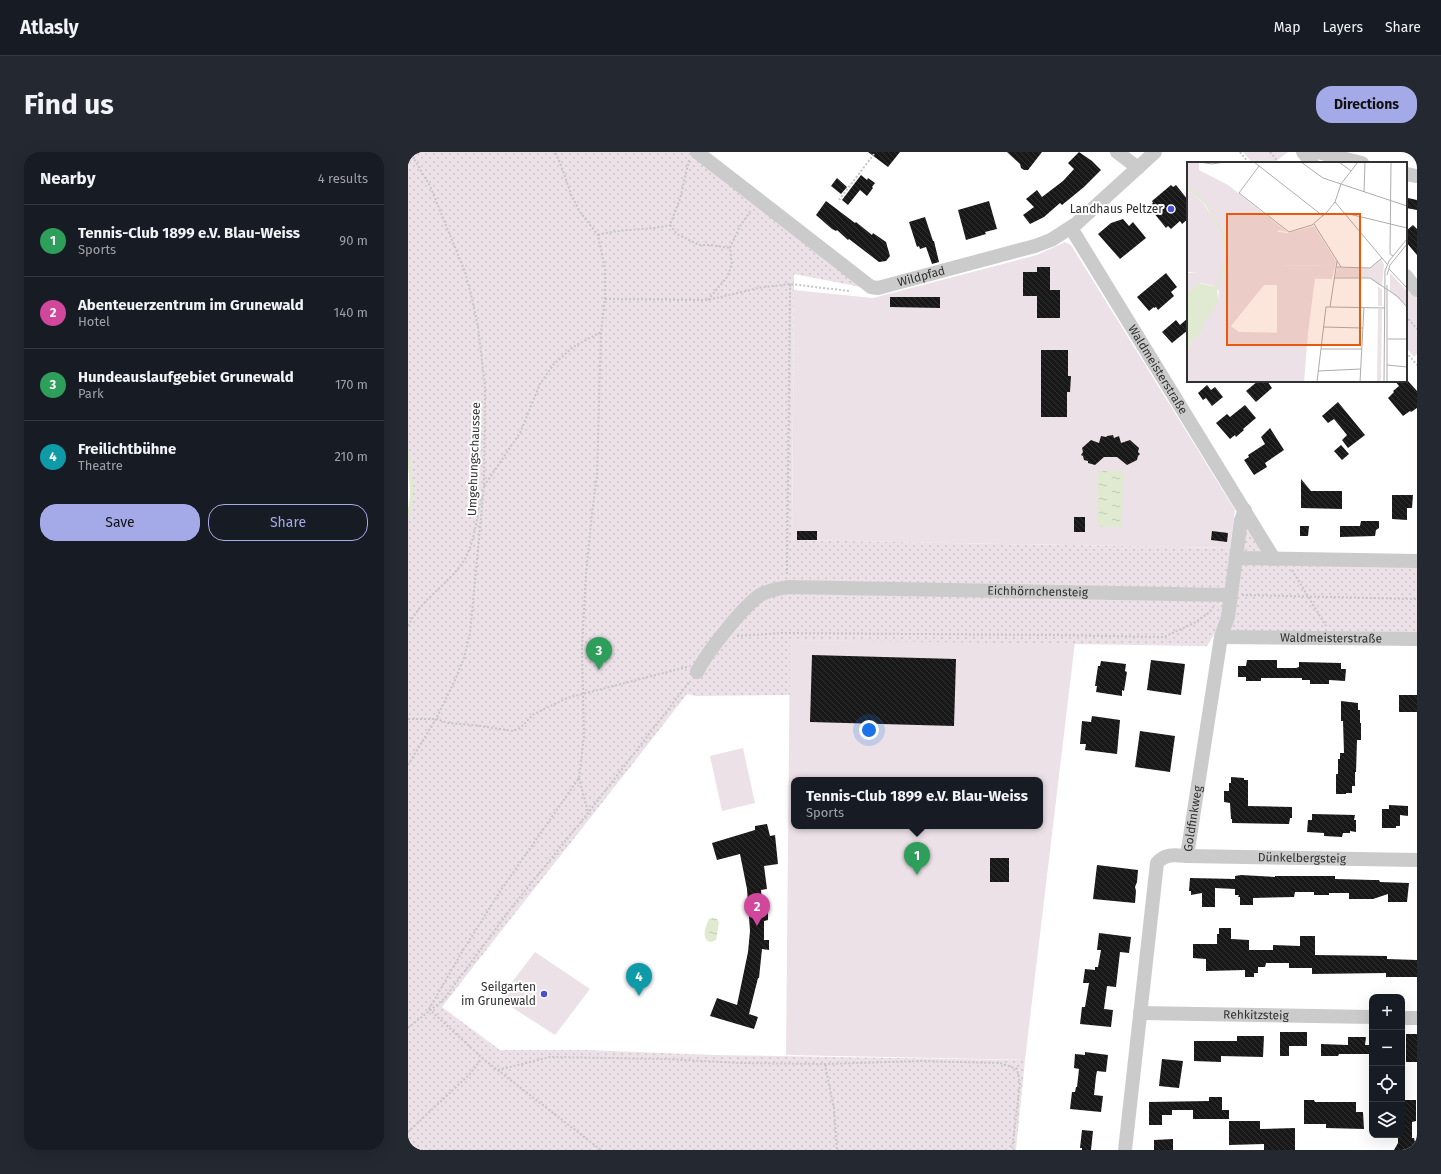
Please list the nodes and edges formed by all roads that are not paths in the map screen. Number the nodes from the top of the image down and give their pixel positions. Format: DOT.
graph roads {
  1 [pos="1117,152"];
  2 [pos="1155,152"];
  3 [pos="1303,152"];
  4 [pos="1317,152"];
  5 [pos="694,154"];
  6 [pos="1311,162"];
  7 [pos="1358,162"];
  8 [pos="1138,168"];
  9 [pos="1407,174"];
  10 [pos="1417,176"];
  11 [pos="1071,228"];
  12 [pos="1407,277"];
  13 [pos="1417,290"];
  14 [pos="1245,510"];
  15 [pos="1236,558"];
  16 [pos="1280,559"];
  17 [pos="1417,561"];
  18 [pos="1225,596"];
  19 [pos="1221,637"];
  20 [pos="1417,639"];
  21 [pos="699,668"];
  22 [pos="1187,856"];
  23 [pos="1417,860"];
  24 [pos="1140,1014"];
  25 [pos="1369,1017"];
  26 [pos="1405,1018"];
  27 [pos="1417,1018"];
  28 [pos="1125,1150"];
  1 -- 8 [label="street"];
  2 -- 8 [label="street, Wildpfad"];
  3 -- 6 [label="street"];
  4 -- 7 [label="street"];
  5 -- 11 [label="street, Wildpfad"];
  8 -- 11 [label="street, Wildpfad"];
  9 -- 10 [label="street"];
  11 -- 14 [label="street, Waldmeisterstraße"];
  12 -- 13 [label="street"];
  14 -- 15 [label="street"];
  14 -- 16 [label="street, Waldmeisterstraße"];
  15 -- 16 [label="street"];
  15 -- 18 [label="street, Goldfinkweg"];
  16 -- 17 [label="street"];
  18 -- 19 [label="street, Goldfinkweg"];
  18 -- 21 [label="street, Eichhörnchensteig"];
  19 -- 20 [label="street, Waldmeisterstraße"];
  19 -- 22 [label="street, Goldfinkweg"];
  22 -- 23 [label="street, Dünkelbergsteig"];
  22 -- 24 [label="street, Goldfinkweg"];
  24 -- 25 [label="street, Rehkitzsteig"];
  24 -- 28 [label="street, Goldfinkweg"];
  26 -- 27 [label="street"];
}
